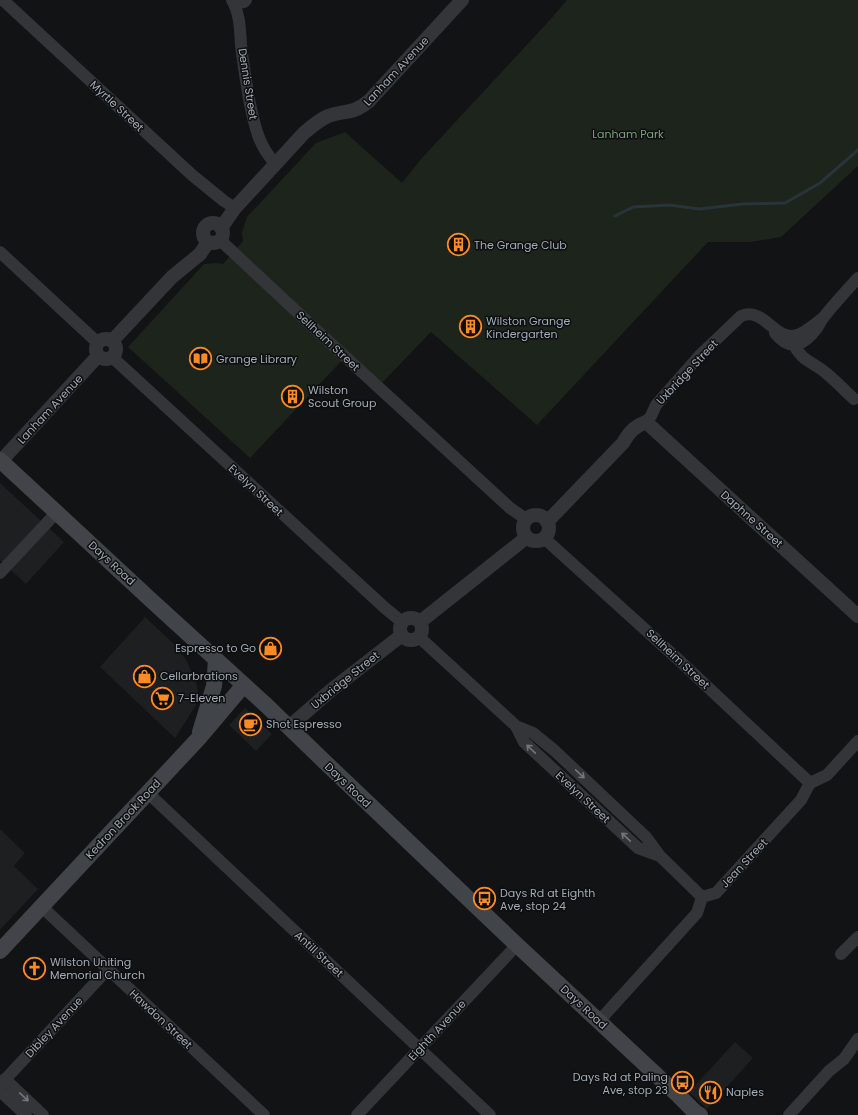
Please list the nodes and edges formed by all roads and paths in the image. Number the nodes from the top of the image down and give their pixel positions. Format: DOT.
graph roads {
  1 [pos="2,0"];
  2 [pos="246,0"];
  3 [pos="462,0"];
  4 [pos="233,2"];
  5 [pos="275,164"];
  6 [pos="235,208"];
  7 [pos="216,237"];
  8 [pos="0,252"];
  9 [pos="858,278"];
  10 [pos="800,339"];
  11 [pos="105,349"];
  12 [pos="854,399"];
  13 [pos="646,422"];
  14 [pos="1,460"];
  15 [pos="56,512"];
  16 [pos="526,519"];
  17 [pos="548,522"];
  18 [pos="527,537"];
  19 [pos="544,538"];
  20 [pos="0,573"];
  21 [pos="858,616"];
  22 [pos="420,622"];
  23 [pos="402,629"];
  24 [pos="419,637"];
  25 [pos="216,660"];
  26 [pos="244,685"];
  27 [pos="289,726"];
  28 [pos="199,738"];
  29 [pos="858,741"];
  30 [pos="810,783"];
  31 [pos="148,793"];
  32 [pos="702,897"];
  33 [pos="41,906"];
  34 [pos="858,937"];
  35 [pos="517,945"];
  36 [pos="0,951"];
  37 [pos="841,954"];
  38 [pos="108,969"];
  39 [pos="599,1021"];
  40 [pos="858,1039"];
  41 [pos="420,1048"];
  42 [pos="3,1082"];
  43 [pos="0,1091"];
  44 [pos="697,1114"];
  45 [pos="26,1115"];
  46 [pos="43,1115"];
  47 [pos="264,1115"];
  48 [pos="357,1115"];
  49 [pos="490,1115"];
  50 [pos="789,1115"];
  1 -- 6 [label="street, Myrtle Street"];
  2 -- 4 [label="street"];
  3 -- 5 [label="street, Lanham Avenue"];
  4 -- 5 [label="street, Dennis Street"];
  5 -- 6 [label="street, Lanham Avenue"];
  6 -- 7 [label="street, Lanham Avenue"];
  7 -- 11 [label="street, Lanham Avenue"];
  7 -- 16 [label="street, Sellheim Street"];
  8 -- 11 [label="street, Evelyn Street"];
  9 -- 10 [label="street"];
  10 -- 12 [label="street"];
  10 -- 13 [label="street, Uxbridge Street"];
  11 -- 14 [label="street, Lanham Avenue"];
  11 -- 23 [label="street, Evelyn Street"];
  13 -- 17 [label="street, Uxbridge Street"];
  13 -- 21 [label="street, Daphne Street"];
  14 -- 15 [label="main road, Days Road"];
  15 -- 20 [label="street"];
  15 -- 25 [label="main road, Days Road"];
  16 -- 17 [label="street"];
  16 -- 18 [label="street"];
  17 -- 19 [label="street"];
  18 -- 19 [label="street"];
  18 -- 22 [label="street"];
  19 -- 30 [label="street, Sellheim Street"];
  22 -- 23 [label="street"];
  22 -- 24 [label="street"];
  23 -- 24 [label="street"];
  23 -- 27 [label="street, Uxbridge Street"];
  24 -- 32 [label="street, Evelyn Street"];
  25 -- 26 [label="main road, Days Road"];
  25 -- 28 [label="main road"];
  26 -- 27 [label="main road, Days Road"];
  26 -- 28 [label="main road, Kedron Brook Road"];
  27 -- 35 [label="main road, Days Road"];
  28 -- 31 [label="main road, Kedron Brook Road"];
  29 -- 30 [label="street"];
  30 -- 32 [label="street, Jean Street"];
  31 -- 33 [label="main road, Kedron Brook Road"];
  31 -- 41 [label="street, Antill Street"];
  32 -- 39 [label="street"];
  33 -- 36 [label="main road, Kedron Brook Road"];
  33 -- 38 [label="street, Hawdon Street"];
  34 -- 37 [label="street"];
  35 -- 39 [label="main road, Days Road"];
  35 -- 41 [label="street, Eighth Avenue"];
  38 -- 42 [label="street, Dibley Avenue"];
  38 -- 47 [label="street, Hawdon Street"];
  39 -- 44 [label="main road, Days Road"];
  40 -- 50 [label="street"];
  41 -- 48 [label="street, Eighth Avenue"];
  41 -- 49 [label="street, Antill Street"];
  42 -- 46 [label="street, one-way"];
  43 -- 45 [label="street"];
}
